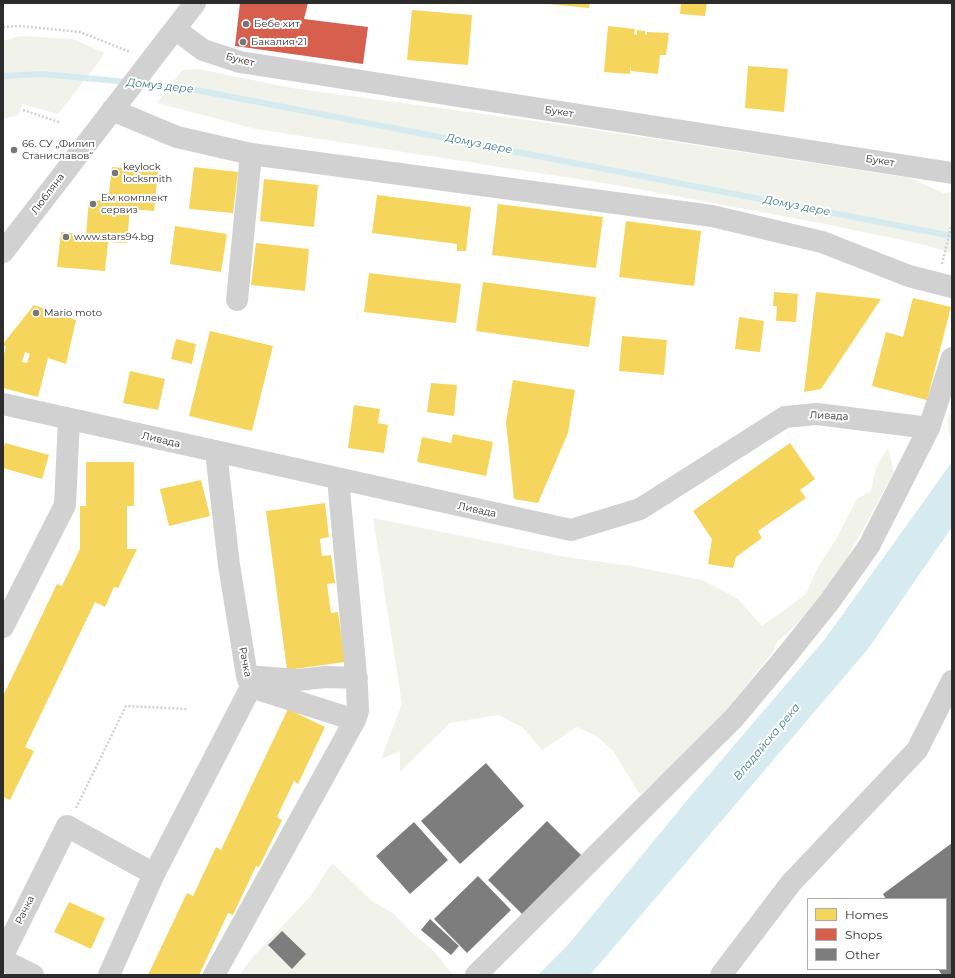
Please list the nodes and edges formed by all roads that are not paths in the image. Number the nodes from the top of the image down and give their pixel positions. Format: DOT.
graph roads {
  1 [pos="195,3"];
  2 [pos="175,29"];
  3 [pos="116,104"];
  4 [pos="251,154"];
  5 [pos="952,172"];
  6 [pos="3,252"];
  7 [pos="952,287"];
  8 [pos="237,300"];
  9 [pos="952,358"];
  10 [pos="3,404"];
  11 [pos="69,419"];
  12 [pos="929,428"];
  13 [pos="216,452"];
  14 [pos="338,479"];
  15 [pos="3,627"];
  16 [pos="356,678"];
  17 [pos="249,681"];
  18 [pos="952,681"];
  19 [pos="355,720"];
  20 [pos="154,874"];
  21 [pos="3,955"];
  22 [pos="3,960"];
  23 [pos="33,975"];
  24 [pos="109,975"];
  25 [pos="214,975"];
  26 [pos="476,975"];
  27 [pos="721,975"];
  1 -- 2 [label="street, Любляна"];
  2 -- 3 [label="street, Любляна"];
  2 -- 5 [label="street, Букет"];
  3 -- 4 [label="street"];
  3 -- 6 [label="street, Любляна"];
  4 -- 7 [label="street"];
  4 -- 8 [label="street"];
  9 -- 12 [label="street"];
  10 -- 11 [label="street, Ливада"];
  11 -- 13 [label="street, Ливада"];
  11 -- 15 [label="street"];
  12 -- 14 [label="street, Ливада"];
  12 -- 26 [label="street"];
  13 -- 14 [label="street, Ливада"];
  13 -- 17 [label="street, Рачка"];
  14 -- 16 [label="street"];
  16 -- 17 [label="street"];
  16 -- 19 [label="street"];
  17 -- 19 [label="street"];
  17 -- 20 [label="street, Рачка"];
  18 -- 27 [label="street"];
  19 -- 25 [label="street"];
  20 -- 21 [label="street, Рачка"];
  20 -- 24 [label="street, Рачка"];
  22 -- 23 [label="street"];
}
